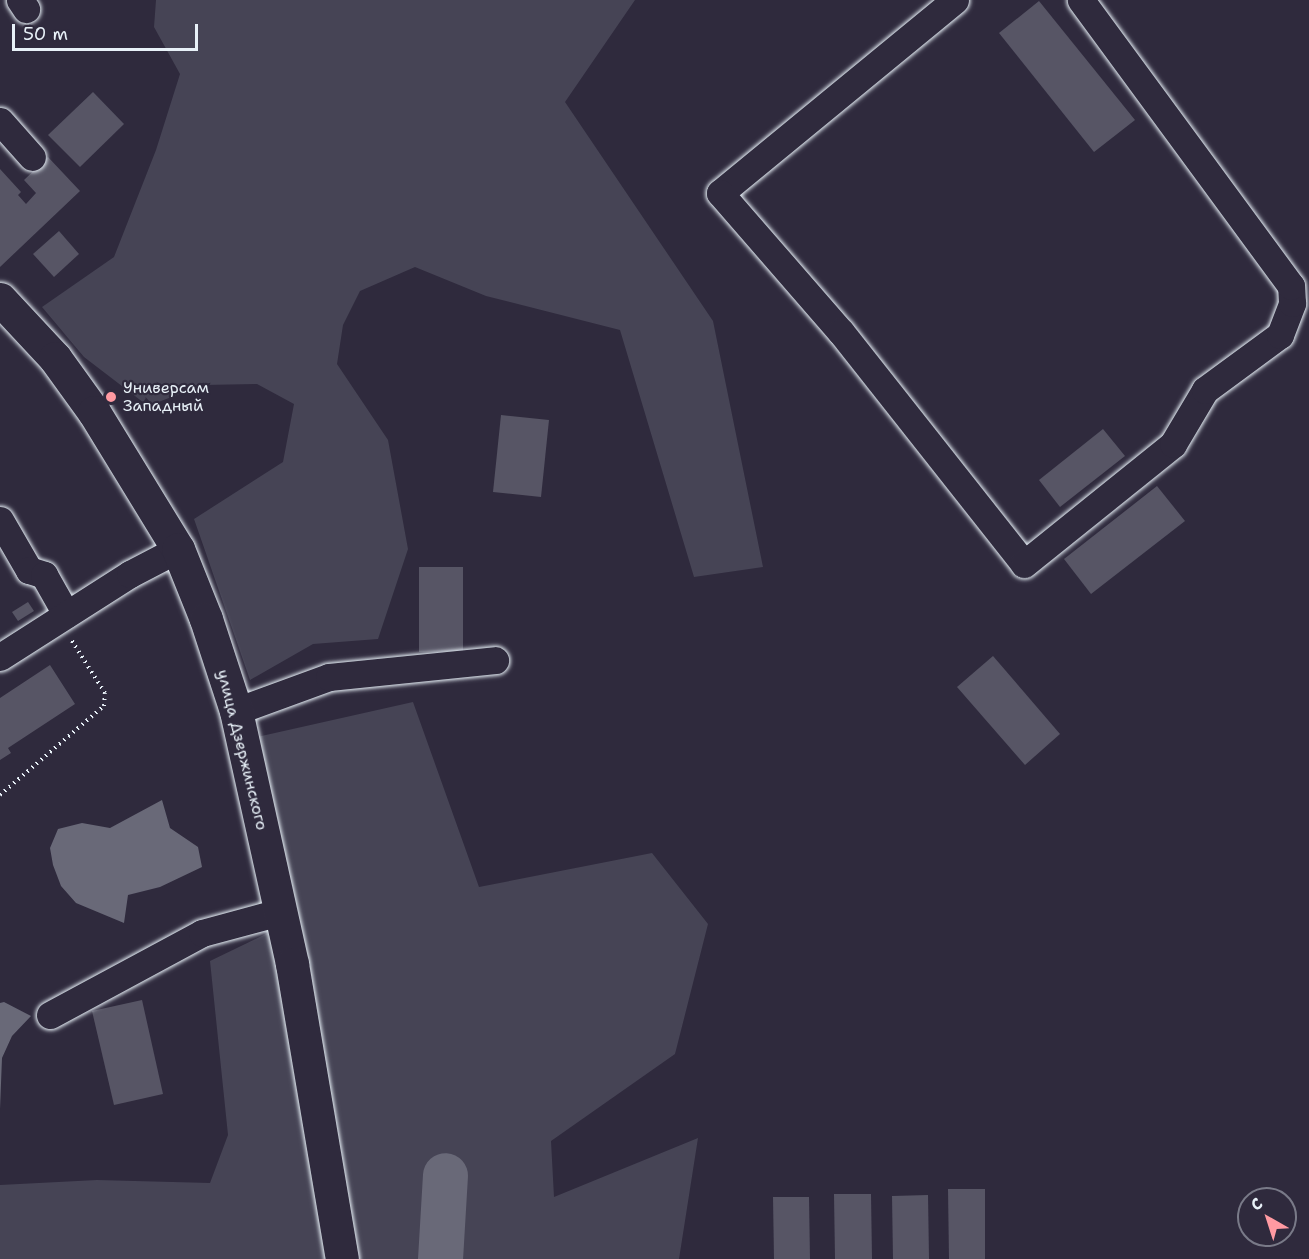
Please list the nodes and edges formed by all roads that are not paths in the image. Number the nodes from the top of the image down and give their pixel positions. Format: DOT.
graph roads {
  1 [pos="955,0"];
  2 [pos="1081,0"];
  3 [pos="0,121"];
  4 [pos="32,157"];
  5 [pos="0,299"];
  6 [pos="0,520"];
  7 [pos="178,549"];
  8 [pos="62,617"];
  9 [pos="0,657"];
  10 [pos="495,660"];
  11 [pos="236,711"];
  12 [pos="280,912"];
  13 [pos="50,1015"];
  14 [pos="342,1259"];
  1 -- 2 [label="street"];
  3 -- 4 [label="street"];
  5 -- 7 [label="main road, улица Дзержинского"];
  6 -- 8 [label="street"];
  7 -- 8 [label="street"];
  7 -- 11 [label="main road, улица Дзержинского"];
  8 -- 9 [label="street"];
  10 -- 11 [label="street"];
  11 -- 12 [label="main road, улица Дзержинского"];
  12 -- 13 [label="street"];
  12 -- 14 [label="main road, улица Дзержинского"];
}
